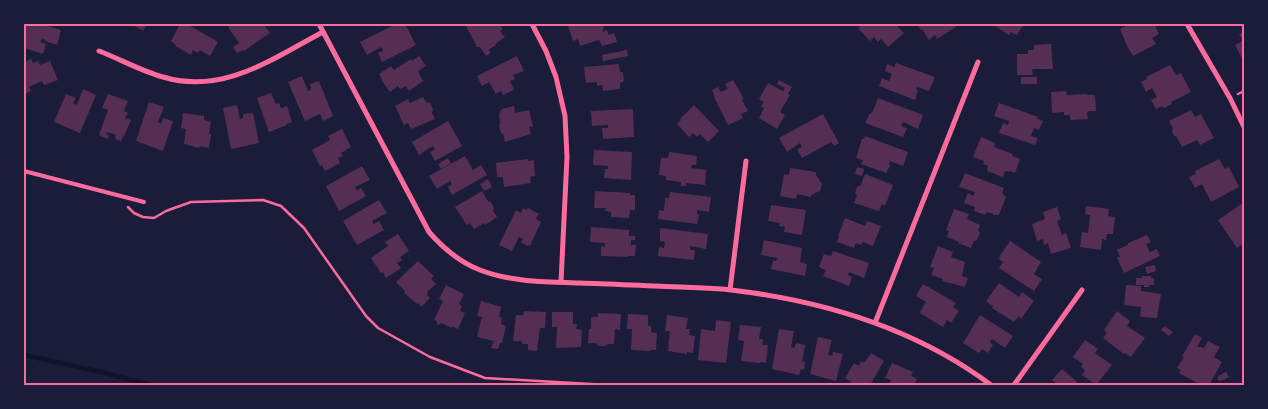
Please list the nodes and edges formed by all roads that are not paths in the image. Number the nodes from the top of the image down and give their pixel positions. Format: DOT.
graph roads {
  1 [pos="318,24"];
  2 [pos="532,24"];
  3 [pos="1187,24"];
  4 [pos="323,32"];
  5 [pos="99,51"];
  6 [pos="978,62"];
  7 [pos="1244,127"];
  8 [pos="746,161"];
  9 [pos="24,170"];
  10 [pos="144,202"];
  11 [pos="561,282"];
  12 [pos="730,290"];
  13 [pos="1082,290"];
  14 [pos="875,323"];
  15 [pos="991,385"];
  16 [pos="1014,385"];
  1 -- 4 [label="street"];
  2 -- 11 [label="street"];
  3 -- 7 [label="street"];
  4 -- 5 [label="street"];
  4 -- 11 [label="street"];
  6 -- 14 [label="street"];
  8 -- 12 [label="street"];
  9 -- 10 [label="lane"];
  11 -- 12 [label="street"];
  12 -- 14 [label="street"];
  13 -- 16 [label="street"];
  14 -- 15 [label="street"];
}
